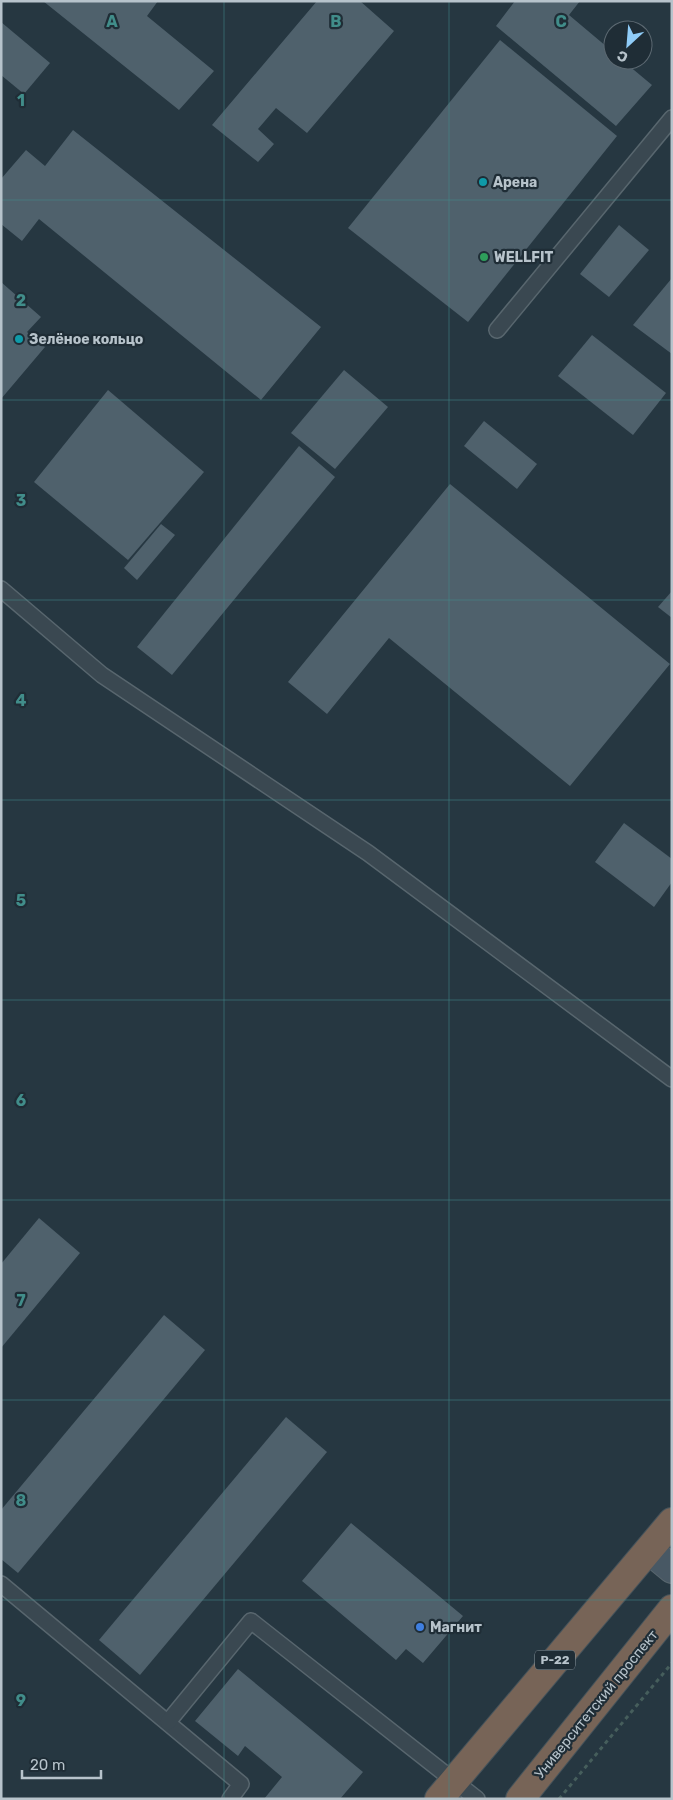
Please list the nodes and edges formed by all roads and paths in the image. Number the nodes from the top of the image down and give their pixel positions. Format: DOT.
graph roads {
  1 [pos="672,118"];
  2 [pos="497,330"];
  3 [pos="1,589"];
  4 [pos="672,1079"];
  5 [pos="672,1522"];
  6 [pos="648,1550"];
  7 [pos="672,1569"];
  8 [pos="1,1584"];
  9 [pos="672,1609"];
  10 [pos="672,1663"];
  11 [pos="168,1722"];
  12 [pos="446,1790"];
  13 [pos="230,1799"];
  14 [pos="476,1799"];
  15 [pos="520,1799"];
  16 [pos="559,1799"];
  1 -- 2 [label="lane"];
  3 -- 4 [label="lane"];
  5 -- 6 [label="highway, Р-22"];
  6 -- 7 [label="main road"];
  6 -- 12 [label="highway, Р-22"];
  8 -- 11 [label="lane"];
  9 -- 15 [label="highway, Университетский проспект"];
  10 -- 16 [label="path"];
  11 -- 12 [label="lane"];
  11 -- 13 [label="lane"];
  12 -- 14 [label="lane"];
}
